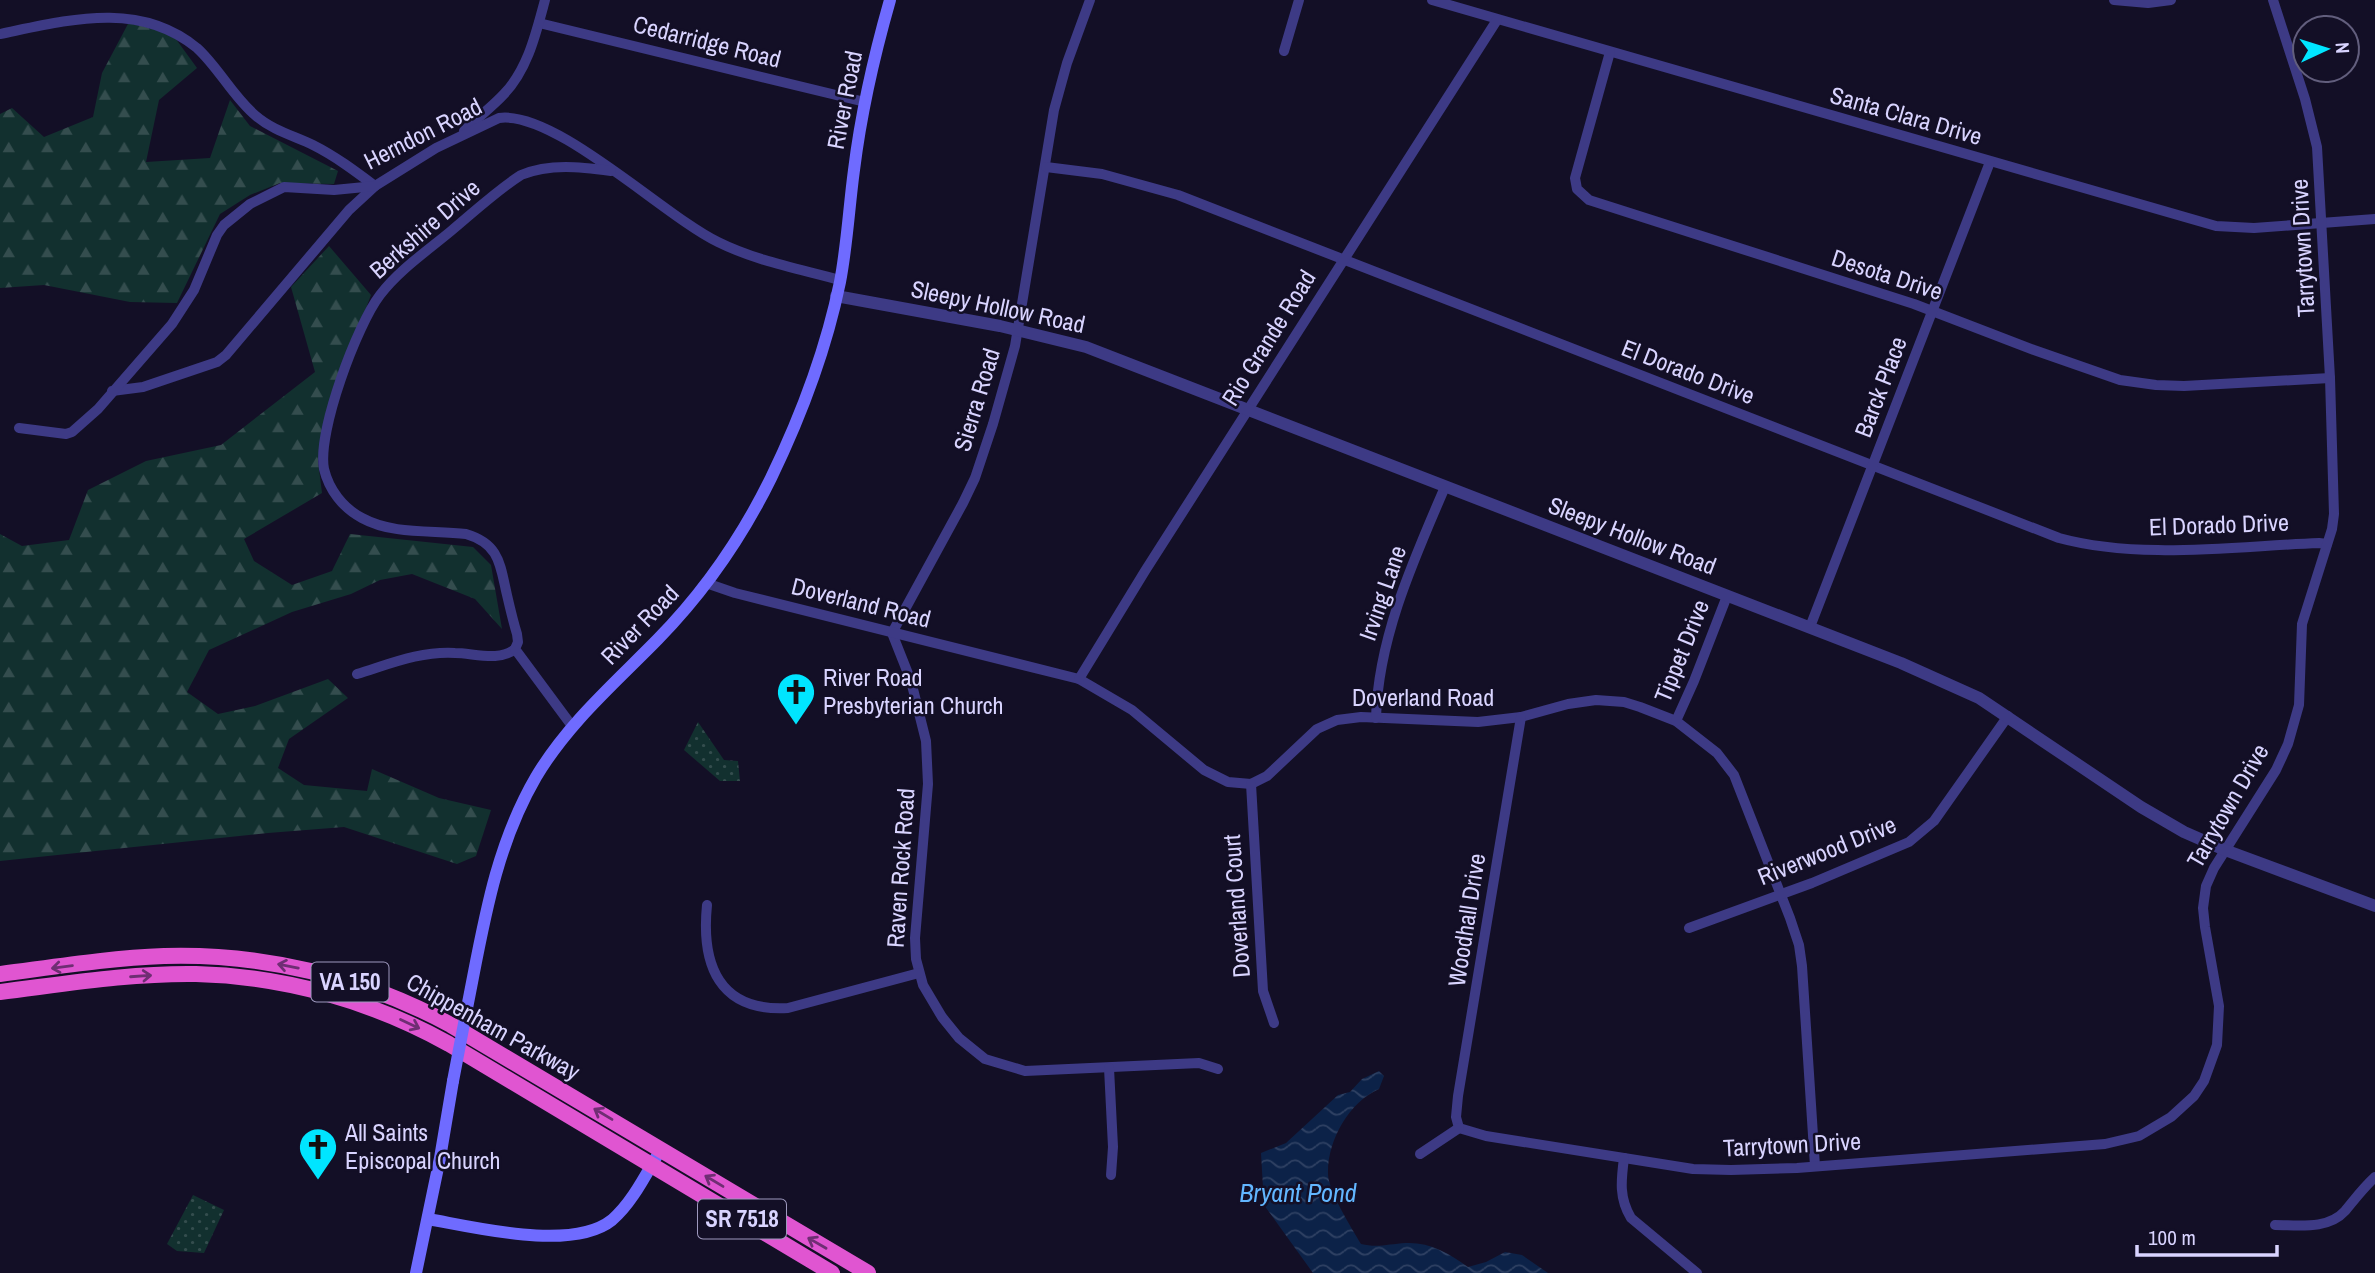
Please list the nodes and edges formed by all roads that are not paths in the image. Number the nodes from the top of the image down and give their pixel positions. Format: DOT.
graph roads {
  1 [pos="545,0"];
  2 [pos="890,0"];
  3 [pos="1090,0"];
  4 [pos="1299,0"];
  5 [pos="1432,0"];
  6 [pos="2114,0"];
  7 [pos="2171,0"];
  8 [pos="2273,0"];
  9 [pos="1497,20"];
  10 [pos="539,23"];
  11 [pos="0,34"];
  12 [pos="1284,51"];
  13 [pos="1610,51"];
  14 [pos="865,102"];
  15 [pos="456,139"];
  16 [pos="1990,162"];
  17 [pos="1046,167"];
  18 [pos="614,171"];
  19 [pos="375,186"];
  20 [pos="2375,219"];
  21 [pos="2323,223"];
  22 [pos="1343,261"];
  23 [pos="840,280"];
  24 [pos="836,296"];
  25 [pos="1932,311"];
  26 [pos="1018,330"];
  27 [pos="2330,377"];
  28 [pos="112,391"];
  29 [pos="1249,410"];
  30 [pos="19,428"];
  31 [pos="1873,466"];
  32 [pos="1445,486"];
  33 [pos="2327,544"];
  34 [pos="706,583"];
  35 [pos="1727,596"];
  36 [pos="1810,627"];
  37 [pos="892,633"];
  38 [pos="515,649"];
  39 [pos="357,674"];
  40 [pos="1079,680"];
  41 [pos="2008,716"];
  42 [pos="1521,717"];
  43 [pos="1376,718"];
  44 [pos="1676,721"];
  45 [pos="572,726"];
  46 [pos="1251,783"];
  47 [pos="2225,850"];
  48 [pos="1782,894"];
  49 [pos="707,905"];
  50 [pos="2375,906"];
  51 [pos="1689,928"];
  52 [pos="919,973"];
  53 [pos="0,974"];
  54 [pos="0,992"];
  55 [pos="1274,1023"];
  56 [pos="1109,1068"];
  57 [pos="1218,1069"];
  58 [pos="1459,1128"];
  59 [pos="661,1149"];
  60 [pos="1420,1154"];
  61 [pos="1624,1158"];
  62 [pos="651,1165"];
  63 [pos="1815,1166"];
  64 [pos="1111,1175"];
  65 [pos="2375,1177"];
  66 [pos="428,1219"];
  67 [pos="2275,1225"];
  68 [pos="416,1273"];
  69 [pos="832,1273"];
  70 [pos="868,1273"];
  71 [pos="1697,1273"];
  1 -- 10 [label="street"];
  2 -- 14 [label="main road, River Road"];
  3 -- 17 [label="street, Sierra Road"];
  4 -- 12 [label="street"];
  5 -- 9 [label="street, Santa Clara Drive"];
  6 -- 7 [label="street"];
  8 -- 21 [label="street, Tarrytown Drive"];
  9 -- 13 [label="street, Santa Clara Drive"];
  9 -- 22 [label="street, Rio Grande Road"];
  10 -- 14 [label="street, Cedarridge Road"];
  10 -- 15 [label="street"];
  11 -- 19 [label="street"];
  13 -- 16 [label="street, Santa Clara Drive"];
  13 -- 25 [label="street, Desota Drive"];
  14 -- 23 [label="main road, River Road"];
  15 -- 18 [label="street, Herndon Road"];
  15 -- 19 [label="street, Herndon Road"];
  16 -- 21 [label="street, Santa Clara Drive"];
  16 -- 25 [label="street, Barck Place"];
  17 -- 22 [label="street, El Dorado Drive"];
  17 -- 26 [label="street, Sierra Road"];
  18 -- 23 [label="street, Herndon Road"];
  18 -- 38 [label="street, Berkshire Drive"];
  19 -- 28 [label="street"];
  19 -- 28 [label="street, Herndon Road"];
  20 -- 21 [label="street, Santa Clara Drive"];
  21 -- 27 [label="street, Tarrytown Drive"];
  22 -- 29 [label="street, Rio Grande Road"];
  22 -- 31 [label="street, El Dorado Drive"];
  23 -- 24 [label="main road, River Road"];
  24 -- 26 [label="street, Sleepy Hollow Road"];
  24 -- 34 [label="main road, River Road"];
  25 -- 27 [label="street, Desota Drive"];
  25 -- 31 [label="street, Barck Place"];
  26 -- 29 [label="street, Sleepy Hollow Road"];
  26 -- 37 [label="street, Sierra Road"];
  27 -- 33 [label="street, Tarrytown Drive"];
  28 -- 30 [label="street, Herndon Road"];
  29 -- 32 [label="street, Sleepy Hollow Road"];
  29 -- 40 [label="street, Rio Grande Road"];
  31 -- 33 [label="street, El Dorado Drive"];
  31 -- 36 [label="street, Barck Place"];
  32 -- 35 [label="street, Sleepy Hollow Road"];
  32 -- 43 [label="street, Irving Lane"];
  33 -- 47 [label="street, Tarrytown Drive"];
  34 -- 37 [label="street, Doverland Road"];
  34 -- 45 [label="main road, River Road"];
  35 -- 36 [label="street, Sleepy Hollow Road"];
  35 -- 44 [label="street, Tippet Drive"];
  36 -- 41 [label="street, Sleepy Hollow Road"];
  37 -- 40 [label="street, Doverland Road"];
  37 -- 52 [label="street, Raven Rock Road"];
  38 -- 39 [label="street"];
  38 -- 45 [label="street"];
  40 -- 46 [label="street, Doverland Road"];
  41 -- 47 [label="street, Sleepy Hollow Road"];
  41 -- 48 [label="street, Riverwood Drive"];
  42 -- 43 [label="street, Doverland Road"];
  42 -- 44 [label="street, Doverland Road"];
  42 -- 58 [label="street, Woodhall Drive"];
  43 -- 46 [label="street, Doverland Road"];
  44 -- 48 [label="street, Doverland Road"];
  45 -- 66 [label="main road, River Road, bridge"];
  46 -- 55 [label="street, Doverland Court"];
  47 -- 50 [label="street, Sleepy Hollow Road"];
  47 -- 63 [label="street, Tarrytown Drive"];
  48 -- 51 [label="street, Riverwood Drive"];
  48 -- 63 [label="street, Doverland Road"];
  49 -- 52 [label="street"];
  52 -- 56 [label="street, Raven Rock Road"];
  59 -- 53 [label="highway, Chippenham Parkway / VA 150, one-way"];
  54 -- 62 [label="highway, Chippenham Parkway / VA 150, one-way"];
  56 -- 57 [label="street, Raven Rock Road"];
  56 -- 64 [label="street"];
  58 -- 60 [label="street"];
  58 -- 61 [label="street, Tarrytown Drive"];
  59 -- 62 [label="main road"];
  70 -- 59 [label="highway, SR 7518, one-way"];
  61 -- 63 [label="street, Tarrytown Drive"];
  61 -- 71 [label="street"];
  62 -- 66 [label="main road"];
  62 -- 69 [label="highway, SR 7518"];
  65 -- 67 [label="street"];
  66 -- 68 [label="main road, River Road"];
}
